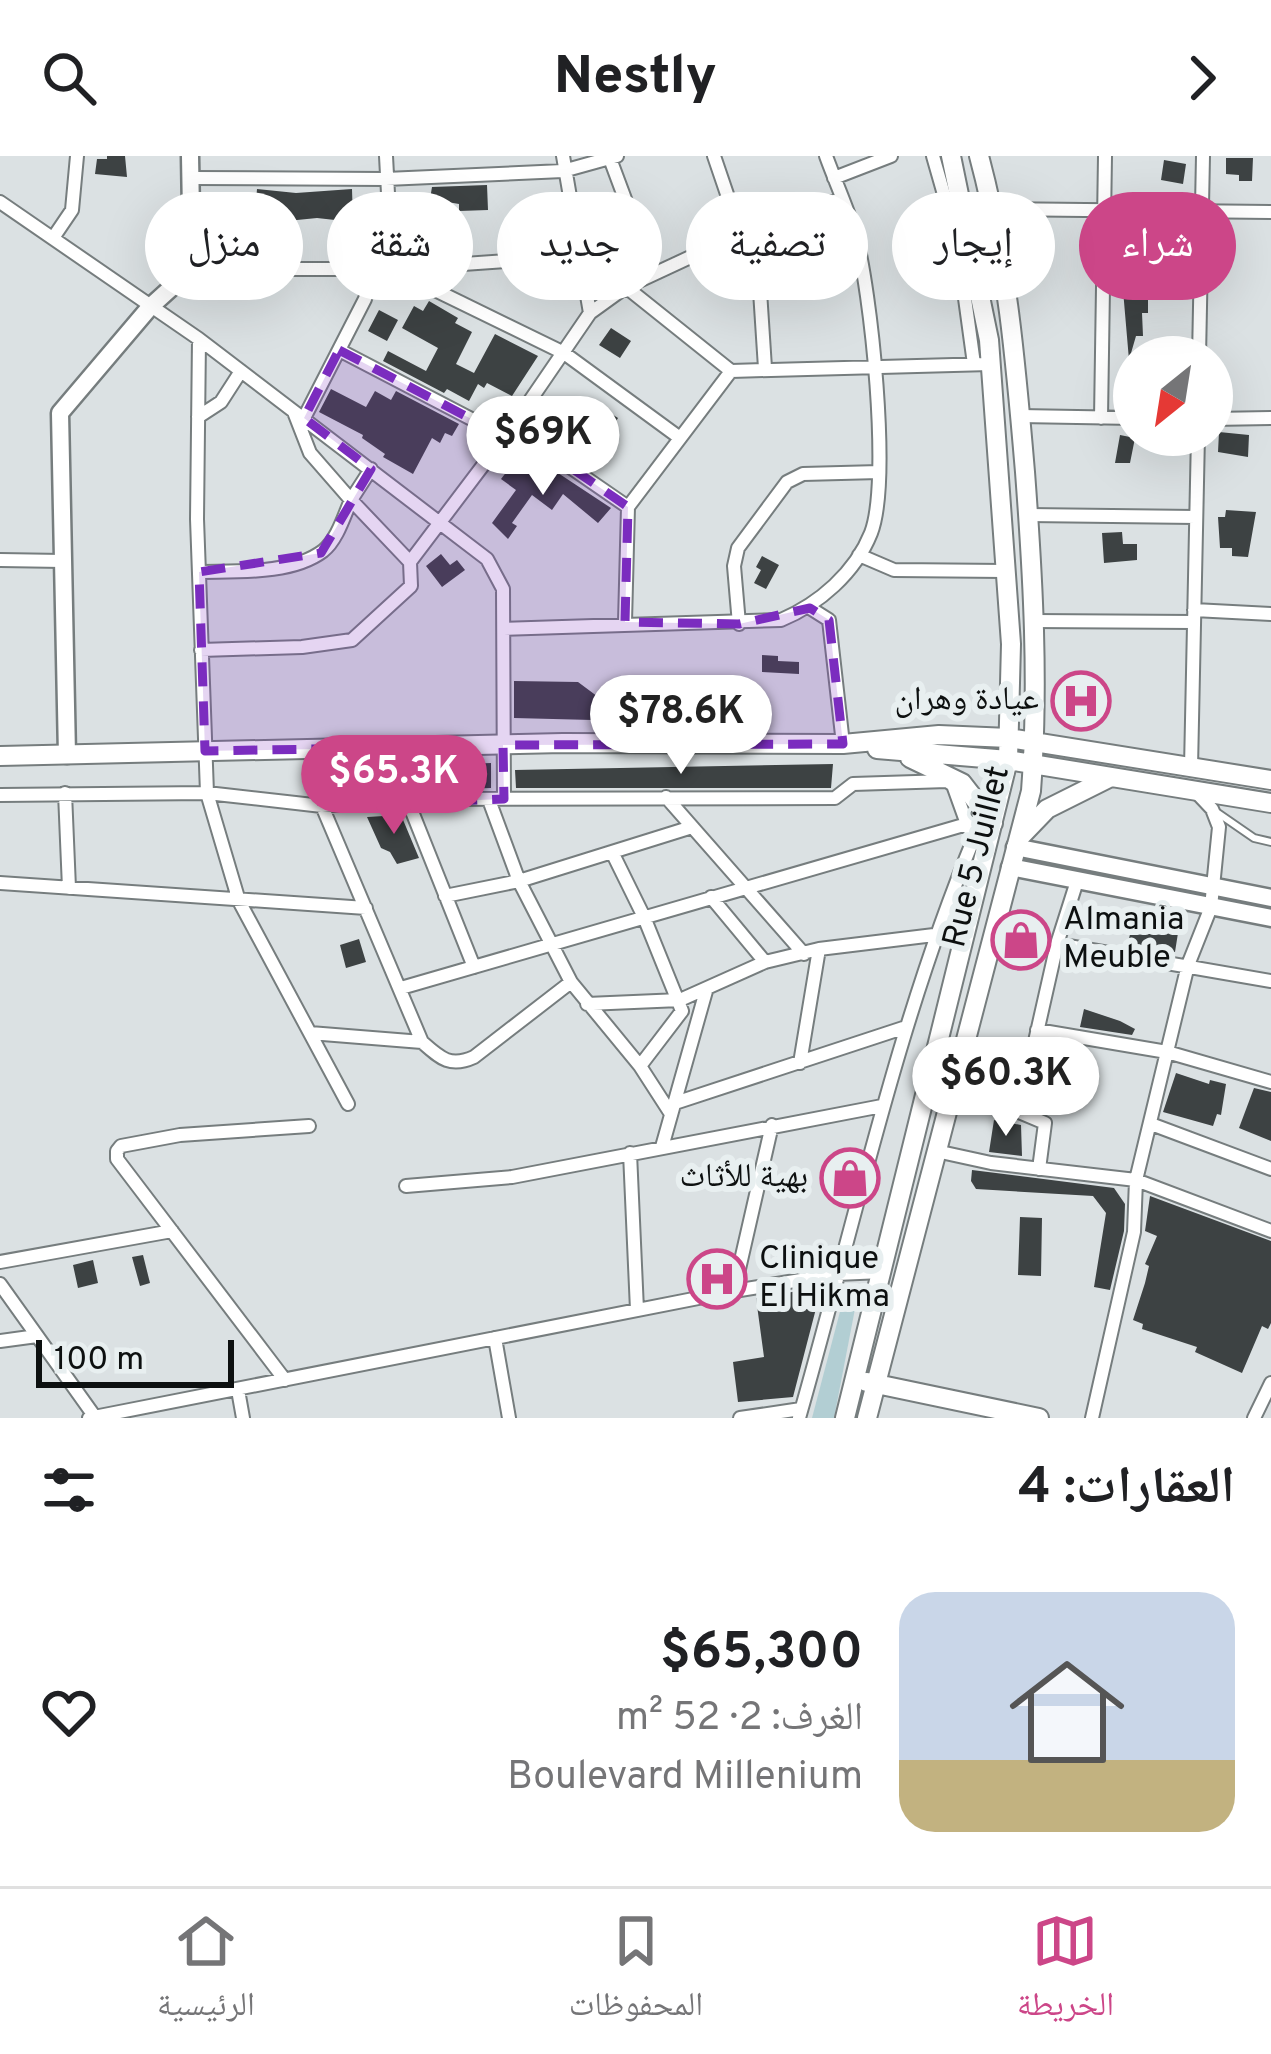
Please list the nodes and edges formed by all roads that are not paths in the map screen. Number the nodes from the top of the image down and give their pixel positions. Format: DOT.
graph roads {
  1 [pos="77,156"];
  2 [pos="190,156"];
  3 [pos="386,156"];
  4 [pos="478,156"];
  5 [pos="563,156"];
  6 [pos="714,156"];
  7 [pos="826,156"];
  8 [pos="891,156"];
  9 [pos="933,156"];
  10 [pos="951,156"];
  11 [pos="979,156"];
  12 [pos="1105,156"];
  13 [pos="1203,156"];
  14 [pos="612,157"];
  15 [pos="563,172"];
  16 [pos="479,175"];
  17 [pos="191,178"];
  18 [pos="834,178"];
  19 [pos="386,179"];
  20 [pos="191,192"];
  21 [pos="387,192"];
  22 [pos="567,192"];
  23 [pos="624,192"];
  24 [pos="727,192"];
  25 [pos="840,192"];
  26 [pos="989,192"];
  27 [pos="1104,192"];
  28 [pos="1202,192"];
  29 [pos="0,202"];
  30 [pos="1236,211"];
  31 [pos="1271,212"];
  32 [pos="53,238"];
  33 [pos="159,300"];
  34 [pos="364,300"];
  35 [pos="457,300"];
  36 [pos="588,300"];
  37 [pos="608,300"];
  38 [pos="642,300"];
  39 [pos="761,300"];
  40 [pos="867,300"];
  41 [pos="1007,300"];
  42 [pos="1102,300"];
  43 [pos="1200,300"];
  44 [pos="150,308"];
  45 [pos="590,313"];
  46 [pos="1199,336"];
  47 [pos="199,339"];
  48 [pos="339,350"];
  49 [pos="564,353"];
  50 [pos="982,364"];
  51 [pos="873,366"];
  52 [pos="765,368"];
  53 [pos="241,371"];
  54 [pos="731,371"];
  55 [pos="299,415"];
  56 [pos="1020,416"];
  57 [pos="198,417"];
  58 [pos="1101,418"];
  59 [pos="1113,418"];
  60 [pos="1271,418"];
  61 [pos="1233,419"];
  62 [pos="508,432"];
  63 [pos="680,438"];
  64 [pos="1197,456"];
  65 [pos="371,469"];
  66 [pos="879,472"];
  67 [pos="352,500"];
  68 [pos="628,507"];
  69 [pos="1028,515"];
  70 [pos="1196,517"];
  71 [pos="442,523"];
  72 [pos="859,554"];
  73 [pos="0,560"];
  74 [pos="63,561"];
  75 [pos="410,562"];
  76 [pos="1005,571"];
  77 [pos="199,572"];
  78 [pos="810,608"];
  79 [pos="1271,614"];
  80 [pos="1194,616"];
  81 [pos="1033,621"];
  82 [pos="625,622"];
  83 [pos="739,624"];
  84 [pos="504,629"];
  85 [pos="201,650"];
  86 [pos="1009,739"];
  87 [pos="1034,742"];
  88 [pos="843,744"];
  89 [pos="503,745"];
  90 [pos="318,749"];
  91 [pos="205,752"];
  92 [pos="895,752"];
  93 [pos="68,754"];
  94 [pos="0,756"];
  95 [pos="1008,760"];
  96 [pos="1033,764"];
  97 [pos="1191,768"];
  98 [pos="1112,777"];
  99 [pos="1271,780"];
  100 [pos="1196,791"];
  101 [pos="65,793"];
  102 [pos="207,793"];
  103 [pos="0,795"];
  104 [pos="666,797"];
  105 [pos="407,799"];
  106 [pos="497,800"];
  107 [pos="1271,803"];
  108 [pos="322,806"];
  109 [pos="1212,809"];
  110 [pos="968,824"];
  111 [pos="692,827"];
  112 [pos="986,833"];
  113 [pos="1271,842"];
  114 [pos="612,852"];
  115 [pos="1014,852"];
  116 [pos="519,880"];
  117 [pos="1077,881"];
  118 [pos="0,883"];
  119 [pos="747,886"];
  120 [pos="1212,886"];
  121 [pos="69,888"];
  122 [pos="446,896"];
  123 [pos="711,897"];
  124 [pos="1271,898"];
  125 [pos="239,901"];
  126 [pos="366,908"];
  127 [pos="1211,908"];
  128 [pos="644,917"];
  129 [pos="1271,918"];
  130 [pos="934,935"];
  131 [pos="554,944"];
  132 [pos="1057,944"];
  133 [pos="820,949"];
  134 [pos="804,954"];
  135 [pos="765,962"];
  136 [pos="1188,965"];
  137 [pos="474,967"];
  138 [pos="1271,981"];
  139 [pos="571,982"];
  140 [pos="401,988"];
  141 [pos="706,991"];
  142 [pos="680,1000"];
  143 [pos="587,1004"];
  144 [pos="903,1028"];
  145 [pos="1037,1030"];
  146 [pos="310,1033"];
  147 [pos="422,1042"];
  148 [pos="1167,1052"];
  149 [pos="800,1064"];
  150 [pos="640,1066"];
  151 [pos="1271,1082"];
  152 [pos="348,1104"];
  153 [pos="882,1106"];
  154 [pos="673,1109"];
  155 [pos="1151,1124"];
  156 [pos="772,1125"];
  157 [pos="309,1126"];
  158 [pos="662,1148"];
  159 [pos="936,1151"];
  160 [pos="630,1153"];
  161 [pos="1271,1168"];
  162 [pos="1039,1169"];
  163 [pos="1136,1180"];
  164 [pos="406,1186"];
  165 [pos="172,1231"];
  166 [pos="1271,1231"];
  167 [pos="0,1262"];
  168 [pos="882,1272"];
  169 [pos="837,1274"];
  170 [pos="0,1284"];
  171 [pos="734,1291"];
  172 [pos="637,1310"];
  173 [pos="37,1336"];
  174 [pos="495,1338"];
  175 [pos="0,1341"];
  176 [pos="285,1380"];
  177 [pos="854,1382"];
  178 [pos="876,1382"];
  179 [pos="1271,1383"];
  180 [pos="238,1390"];
  181 [pos="800,1413"];
  182 [pos="92,1418"];
  183 [pos="243,1418"];
  184 [pos="509,1418"];
  185 [pos="740,1418"];
  186 [pos="845,1418"];
  187 [pos="867,1418"];
  188 [pos="1039,1418"];
  189 [pos="1092,1418"];
  190 [pos="1255,1418"];
  1 -- 32 [label="street"];
  2 -- 17 [label="street"];
  3 -- 19 [label="street"];
  4 -- 16 [label="street"];
  5 -- 15 [label="street"];
  6 -- 24 [label="street"];
  7 -- 18 [label="street"];
  8 -- 18 [label="street"];
  9 -- 50 [label="street"];
  10 -- 50 [label="main road, Rue 5 Juillet"];
  11 -- 26 [label="main road, Rue 5 Juillet"];
  12 -- 27 [label="street"];
  13 -- 28 [label="street"];
  14 -- 15 [label="street"];
  14 -- 23 [label="street"];
  15 -- 16 [label="street"];
  15 -- 22 [label="street"];
  16 -- 19 [label="street"];
  17 -- 19 [label="street"];
  17 -- 20 [label="street"];
  18 -- 25 [label="street"];
  19 -- 21 [label="street"];
  29 -- 32 [label="street"];
  30 -- 31 [label="street"];
  32 -- 44 [label="street"];
  33 -- 44 [label="street"];
  34 -- 48 [label="street"];
  35 -- 49 [label="street"];
  36 -- 45 [label="street"];
  37 -- 45 [label="street"];
  38 -- 54 [label="street"];
  39 -- 52 [label="street"];
  40 -- 51 [label="street"];
  41 -- 56 [label="main road, Rue 5 Juillet"];
  42 -- 58 [label="street"];
  43 -- 46 [label="street"];
  44 -- 47 [label="street"];
  44 -- 74 [label="street"];
  45 -- 49 [label="street"];
  47 -- 53 [label="street"];
  47 -- 57 [label="street"];
  48 -- 55 [label="street"];
  48 -- 62 [label="street"];
  49 -- 62 [label="street"];
  49 -- 63 [label="street"];
  50 -- 51 [label="street"];
  50 -- 76 [label="main road, Rue 5 Juillet"];
  51 -- 52 [label="street"];
  51 -- 66 [label="street"];
  52 -- 54 [label="street"];
  53 -- 55 [label="street"];
  53 -- 57 [label="street"];
  54 -- 63 [label="street"];
  55 -- 65 [label="street"];
  55 -- 67 [label="street"];
  56 -- 58 [label="street"];
  56 -- 69 [label="main road, Rue 5 Juillet"];
  57 -- 77 [label="street"];
  58 -- 59 [label="street"];
  60 -- 61 [label="street"];
  62 -- 68 [label="street"];
  62 -- 71 [label="street"];
  63 -- 68 [label="street"];
  64 -- 70 [label="street"];
  65 -- 67 [label="street"];
  65 -- 71 [label="street"];
  66 -- 72 [label="street"];
  66 -- 83 [label="street"];
  67 -- 75 [label="street"];
  67 -- 77 [label="street"];
  68 -- 82 [label="street"];
  69 -- 70 [label="street"];
  69 -- 81 [label="main road, Rue 5 Juillet"];
  70 -- 80 [label="street"];
  71 -- 75 [label="street"];
  71 -- 84 [label="street"];
  72 -- 76 [label="street"];
  72 -- 78 [label="street"];
  73 -- 74 [label="street"];
  74 -- 93 [label="street"];
  75 -- 85 [label="street"];
  76 -- 86 [label="main road, Rue 5 Juillet"];
  77 -- 85 [label="street"];
  78 -- 83 [label="street"];
  78 -- 88 [label="street"];
  79 -- 80 [label="street"];
  80 -- 81 [label="street"];
  80 -- 97 [label="street"];
  81 -- 87 [label="main road, Rue 5 Juillet"];
  82 -- 83 [label="street"];
  82 -- 84 [label="street"];
  84 -- 89 [label="street"];
  85 -- 91 [label="street"];
  86 -- 87 [label="main road"];
  86 -- 88 [label="main road"];
  86 -- 95 [label="main road, Rue 5 Juillet"];
  87 -- 96 [label="main road, Rue 5 Juillet"];
  87 -- 97 [label="main road"];
  88 -- 89 [label="main road"];
  88 -- 92 [label="main road"];
  89 -- 90 [label="main road"];
  89 -- 106 [label="street"];
  90 -- 91 [label="main road"];
  90 -- 108 [label="street"];
  91 -- 93 [label="main road"];
  91 -- 102 [label="street"];
  92 -- 95 [label="main road"];
  92 -- 112 [label="main road"];
  93 -- 94 [label="main road"];
  95 -- 96 [label="main road"];
  95 -- 112 [label="main road, Rue 5 Juillet"];
  96 -- 98 [label="main road"];
  96 -- 115 [label="main road, Rue 5 Juillet"];
  97 -- 99 [label="main road"];
  98 -- 100 [label="main road"];
  98 -- 115 [label="main road"];
  100 -- 107 [label="main road"];
  100 -- 109 [label="street"];
  101 -- 102 [label="street"];
  101 -- 103 [label="street"];
  101 -- 121 [label="street"];
  102 -- 108 [label="street"];
  102 -- 125 [label="street"];
  104 -- 106 [label="street"];
  104 -- 110 [label="street"];
  104 -- 111 [label="street"];
  105 -- 106 [label="street"];
  105 -- 108 [label="street"];
  105 -- 122 [label="street"];
  106 -- 116 [label="street"];
  108 -- 126 [label="street"];
  109 -- 113 [label="lane"];
  109 -- 120 [label="street"];
  110 -- 112 [label="street"];
  110 -- 119 [label="street"];
  111 -- 114 [label="street"];
  111 -- 119 [label="street"];
  112 -- 130 [label="street"];
  112 -- 168 [label="main road, Rue 5 Juillet"];
  114 -- 116 [label="street"];
  114 -- 128 [label="street"];
  115 -- 117 [label="street"];
  115 -- 120 [label="street"];
  115 -- 159 [label="main road, Rue 5 Juillet"];
  116 -- 122 [label="street"];
  116 -- 131 [label="street"];
  117 -- 127 [label="street"];
  117 -- 132 [label="street"];
  118 -- 121 [label="street"];
  119 -- 123 [label="street"];
  119 -- 134 [label="street"];
  120 -- 124 [label="street"];
  120 -- 127 [label="street"];
  121 -- 125 [label="street"];
  122 -- 137 [label="street"];
  123 -- 128 [label="street"];
  123 -- 135 [label="street"];
  125 -- 126 [label="street"];
  125 -- 146 [label="street"];
  126 -- 140 [label="street"];
  127 -- 129 [label="street"];
  127 -- 136 [label="street"];
  128 -- 131 [label="street"];
  128 -- 142 [label="street"];
  130 -- 133 [label="street"];
  130 -- 144 [label="street"];
  131 -- 137 [label="street"];
  131 -- 139 [label="street"];
  132 -- 136 [label="street"];
  132 -- 145 [label="street"];
  133 -- 134 [label="street"];
  133 -- 149 [label="street"];
  134 -- 135 [label="street"];
  135 -- 141 [label="street"];
  136 -- 138 [label="street"];
  136 -- 148 [label="street"];
  137 -- 140 [label="street"];
  139 -- 143 [label="street"];
  139 -- 147 [label="street"];
  140 -- 147 [label="street"];
  141 -- 142 [label="street"];
  141 -- 154 [label="street"];
  142 -- 143 [label="street"];
  142 -- 150 [label="street"];
  143 -- 150 [label="street"];
  144 -- 149 [label="street"];
  144 -- 153 [label="street"];
  145 -- 148 [label="street"];
  145 -- 162 [label="street"];
  146 -- 147 [label="street"];
  146 -- 152 [label="street"];
  148 -- 151 [label="street"];
  148 -- 155 [label="street"];
  149 -- 154 [label="street"];
  150 -- 154 [label="street"];
  153 -- 156 [label="street"];
  153 -- 169 [label="street"];
  154 -- 158 [label="street"];
  155 -- 161 [label="street"];
  155 -- 163 [label="street"];
  156 -- 158 [label="street"];
  156 -- 171 [label="street"];
  157 -- 165 [label="street"];
  158 -- 160 [label="street"];
  159 -- 162 [label="street"];
  159 -- 178 [label="main road, Rue 5 Juillet"];
  160 -- 164 [label="street"];
  160 -- 172 [label="street"];
  162 -- 163 [label="street"];
  163 -- 166 [label="street"];
  163 -- 189 [label="street"];
  165 -- 167 [label="street"];
  165 -- 176 [label="street"];
  168 -- 169 [label="street"];
  168 -- 177 [label="main road, Rue 5 Juillet"];
  169 -- 171 [label="street"];
  169 -- 181 [label="street"];
  170 -- 173 [label="street"];
  171 -- 172 [label="street"];
  172 -- 174 [label="street"];
  173 -- 175 [label="street"];
  173 -- 182 [label="street"];
  174 -- 176 [label="street"];
  174 -- 184 [label="street"];
  176 -- 180 [label="street"];
  177 -- 178 [label="main road"];
  177 -- 186 [label="main road, Rue 5 Juillet"];
  178 -- 187 [label="main road, Rue 5 Juillet"];
  178 -- 188 [label="main road"];
  179 -- 190 [label="street"];
  180 -- 182 [label="street"];
  180 -- 183 [label="street"];
  181 -- 185 [label="street"];
}
